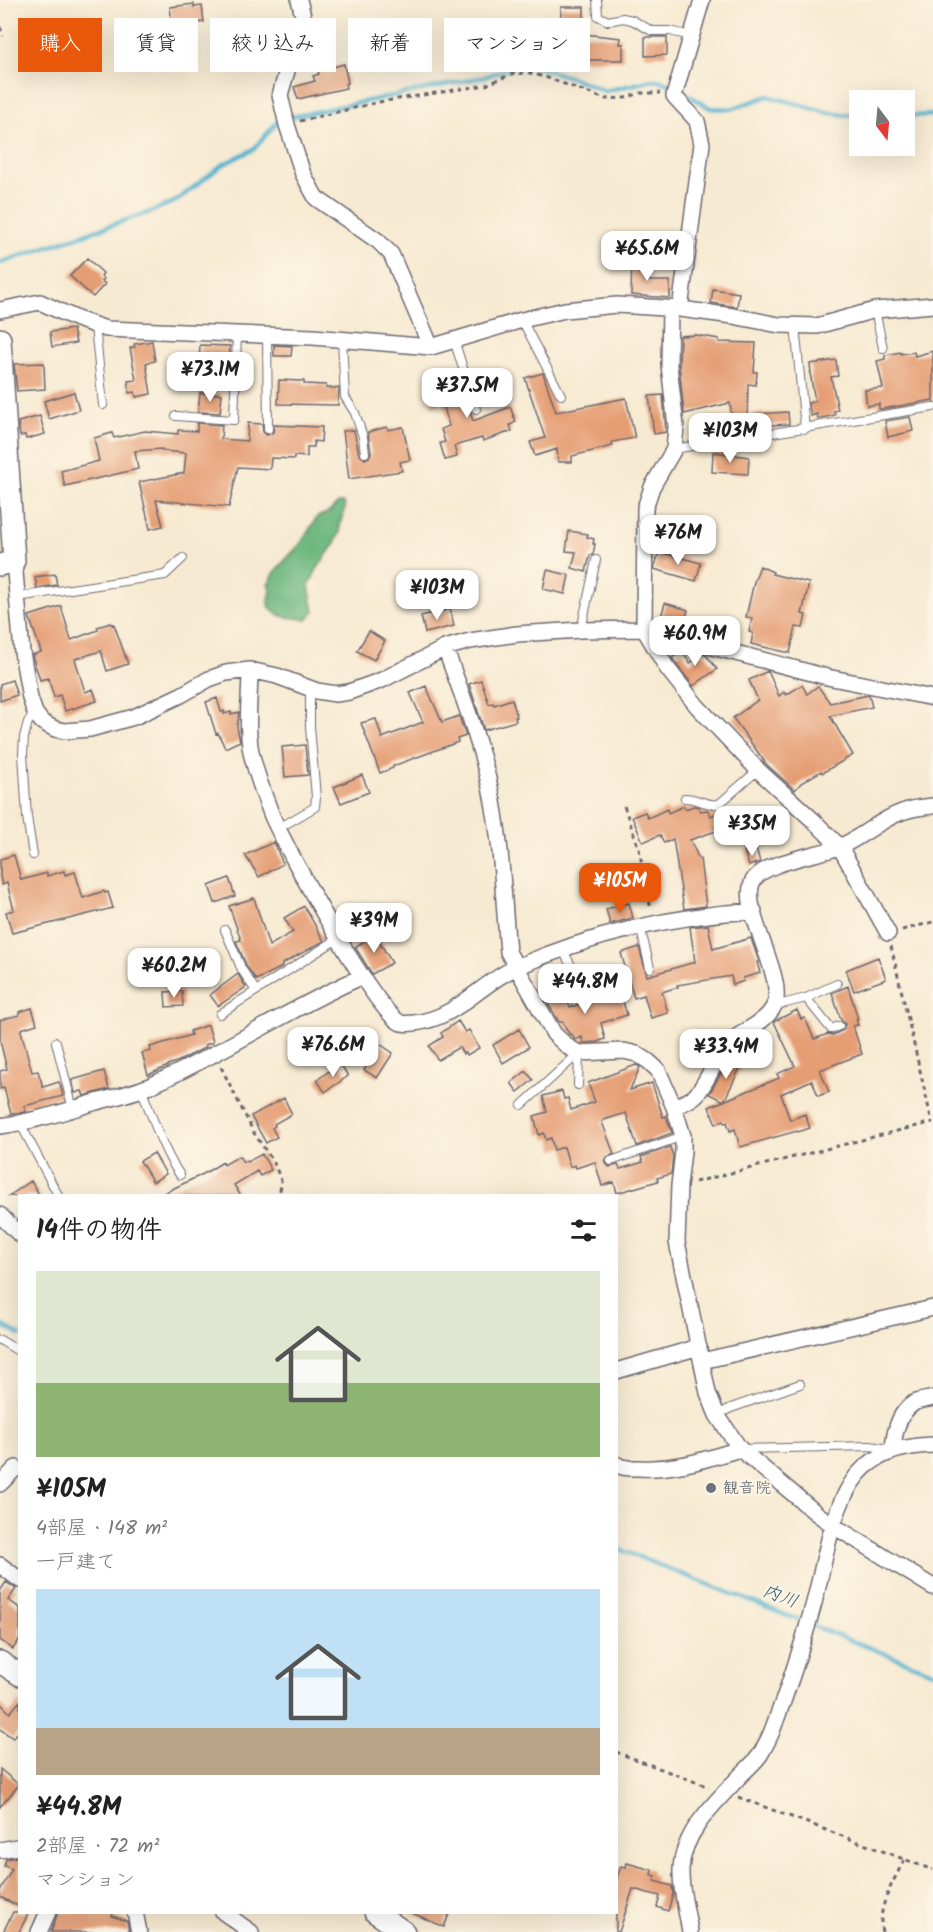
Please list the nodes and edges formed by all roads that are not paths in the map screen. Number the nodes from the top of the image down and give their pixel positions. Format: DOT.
graph roads {
  1 [pos="597,0"];
  2 [pos="702,0"];
  3 [pos="304,1"];
  4 [pos="691,36"];
  5 [pos="933,305"];
  6 [pos="675,309"];
  7 [pos="0,310"];
  8 [pos="875,310"];
  9 [pos="522,320"];
  10 [pos="94,325"];
  11 [pos="795,325"];
  12 [pos="237,334"];
  13 [pos="267,336"];
  14 [pos="0,340"];
  15 [pos="342,340"];
  16 [pos="454,340"];
  17 [pos="431,347"];
  18 [pos="883,348"];
  19 [pos="561,396"];
  20 [pos="3,405"];
  21 [pos="103,405"];
  22 [pos="933,406"];
  23 [pos="476,410"];
  24 [pos="177,416"];
  25 [pos="268,429"];
  26 [pos="805,429"];
  27 [pos="674,449"];
  28 [pos="365,453"];
  29 [pos="183,558"];
  30 [pos="596,560"];
  31 [pos="7,563"];
  32 [pos="17,597"];
  33 [pos="644,629"];
  34 [pos="580,630"];
  35 [pos="445,648"];
  36 [pos="250,670"];
  37 [pos="310,689"];
  38 [pos="933,698"];
  39 [pos="35,713"];
  40 [pos="758,770"];
  41 [pos="685,798"];
  42 [pos="933,806"];
  43 [pos="279,828"];
  44 [pos="840,847"];
  45 [pos="33,855"];
  46 [pos="753,911"];
  47 [pos="647,925"];
  48 [pos="225,930"];
  49 [pos="888,933"];
  50 [pos="339,938"];
  51 [pos="563,950"];
  52 [pos="516,967"];
  53 [pos="650,968"];
  54 [pos="361,977"];
  55 [pos="837,984"];
  56 [pos="583,990"];
  57 [pos="256,991"];
  58 [pos="806,998"];
  59 [pos="774,1006"];
  60 [pos="220,1014"];
  61 [pos="839,1026"];
  62 [pos="56,1042"];
  63 [pos="579,1053"];
  64 [pos="578,1085"];
  65 [pos="141,1089"];
  66 [pos="522,1105"];
  67 [pos="674,1107"];
  68 [pos="73,1109"];
  69 [pos="0,1120"];
  70 [pos="20,1123"];
  71 [pos="0,1126"];
  72 [pos="683,1136"];
  73 [pos="611,1161"];
  74 [pos="180,1175"];
  75 [pos="57,1194"];
  76 [pos="0,1215"];
  77 [pos="18,1233"];
  78 [pos="932,1309"];
  79 [pos="0,1340"];
  80 [pos="18,1351"];
  81 [pos="700,1354"];
  82 [pos="618,1371"];
  83 [pos="800,1384"];
  84 [pos="933,1398"];
  85 [pos="717,1415"];
  86 [pos="933,1445"];
  87 [pos="740,1449"];
  88 [pos="893,1450"];
  89 [pos="618,1465"];
  90 [pos="16,1468"];
  91 [pos="0,1484"];
  92 [pos="834,1526"];
  93 [pos="0,1565"];
  94 [pos="18,1578"];
  95 [pos="933,1587"];
  96 [pos="0,1662"];
  97 [pos="18,1674"];
  98 [pos="18,1847"];
  99 [pos="0,1850"];
  100 [pos="47,1914"];
  101 [pos="135,1914"];
  102 [pos="226,1914"];
  103 [pos="378,1914"];
  104 [pos="39,1932"];
  105 [pos="139,1932"];
  106 [pos="251,1932"];
  107 [pos="404,1932"];
  108 [pos="690,1932"];
  1 -- 4 [label="lane"];
  2 -- 4 [label="street"];
  3 -- 17 [label="street"];
  4 -- 6 [label="street"];
  5 -- 8 [label="street"];
  6 -- 9 [label="street"];
  6 -- 11 [label="street"];
  6 -- 27 [label="street"];
  7 -- 10 [label="street"];
  8 -- 11 [label="street"];
  8 -- 18 [label="lane"];
  9 -- 16 [label="street"];
  9 -- 19 [label="lane"];
  10 -- 12 [label="street"];
  10 -- 21 [label="lane"];
  11 -- 26 [label="lane"];
  12 -- 13 [label="street"];
  12 -- 24 [label="lane"];
  13 -- 15 [label="street"];
  13 -- 25 [label="lane"];
  14 -- 20 [label="street"];
  15 -- 17 [label="street"];
  15 -- 28 [label="lane"];
  16 -- 17 [label="street"];
  16 -- 23 [label="lane"];
  20 -- 31 [label="street"];
  22 -- 26 [label="lane"];
  26 -- 27 [label="lane"];
  27 -- 33 [label="street"];
  29 -- 32 [label="lane"];
  30 -- 34 [label="lane"];
  31 -- 32 [label="street"];
  32 -- 39 [label="street"];
  33 -- 34 [label="street"];
  33 -- 38 [label="street"];
  33 -- 40 [label="street"];
  34 -- 35 [label="street"];
  35 -- 37 [label="street"];
  35 -- 52 [label="street"];
  36 -- 37 [label="street"];
  36 -- 39 [label="street"];
  36 -- 43 [label="street"];
  37 -- 43 [label="lane"];
  39 -- 45 [label="lane"];
  40 -- 41 [label="lane"];
  40 -- 44 [label="street"];
  42 -- 44 [label="street"];
  43 -- 50 [label="street"];
  44 -- 46 [label="street"];
  44 -- 49 [label="street"];
  46 -- 47 [label="street"];
  46 -- 59 [label="street"];
  47 -- 51 [label="street"];
  47 -- 53 [label="lane"];
  48 -- 57 [label="lane"];
  50 -- 54 [label="street"];
  50 -- 57 [label="lane"];
  51 -- 52 [label="street"];
  51 -- 56 [label="lane"];
  52 -- 54 [label="street"];
  52 -- 63 [label="street"];
  54 -- 65 [label="street"];
  55 -- 58 [label="lane"];
  57 -- 60 [label="lane"];
  58 -- 59 [label="lane"];
  58 -- 61 [label="lane"];
  59 -- 67 [label="street"];
  62 -- 68 [label="lane"];
  63 -- 64 [label="lane"];
  63 -- 66 [label="lane"];
  63 -- 67 [label="street"];
  65 -- 68 [label="street"];
  65 -- 74 [label="lane"];
  67 -- 72 [label="street"];
  68 -- 70 [label="street"];
  69 -- 71 [label="lane"];
  70 -- 71 [label="street"];
  70 -- 75 [label="lane"];
  72 -- 73 [label="lane"];
  72 -- 81 [label="street"];
  76 -- 77 [label="street"];
  78 -- 81 [label="street"];
  79 -- 80 [label="lane"];
  81 -- 82 [label="street"];
  81 -- 85 [label="street"];
  83 -- 85 [label="lane"];
  84 -- 88 [label="street"];
  85 -- 87 [label="street"];
  86 -- 88 [label="street"];
  87 -- 88 [label="lane"];
  87 -- 89 [label="street"];
  87 -- 92 [label="street"];
  88 -- 92 [label="street"];
  90 -- 91 [label="street"];
  92 -- 95 [label="street"];
  92 -- 108 [label="street"];
  93 -- 94 [label="street"];
  96 -- 97 [label="street"];
  98 -- 99 [label="street"];
  100 -- 104 [label="street"];
  101 -- 105 [label="street"];
  102 -- 106 [label="street"];
  103 -- 107 [label="street"];
}
